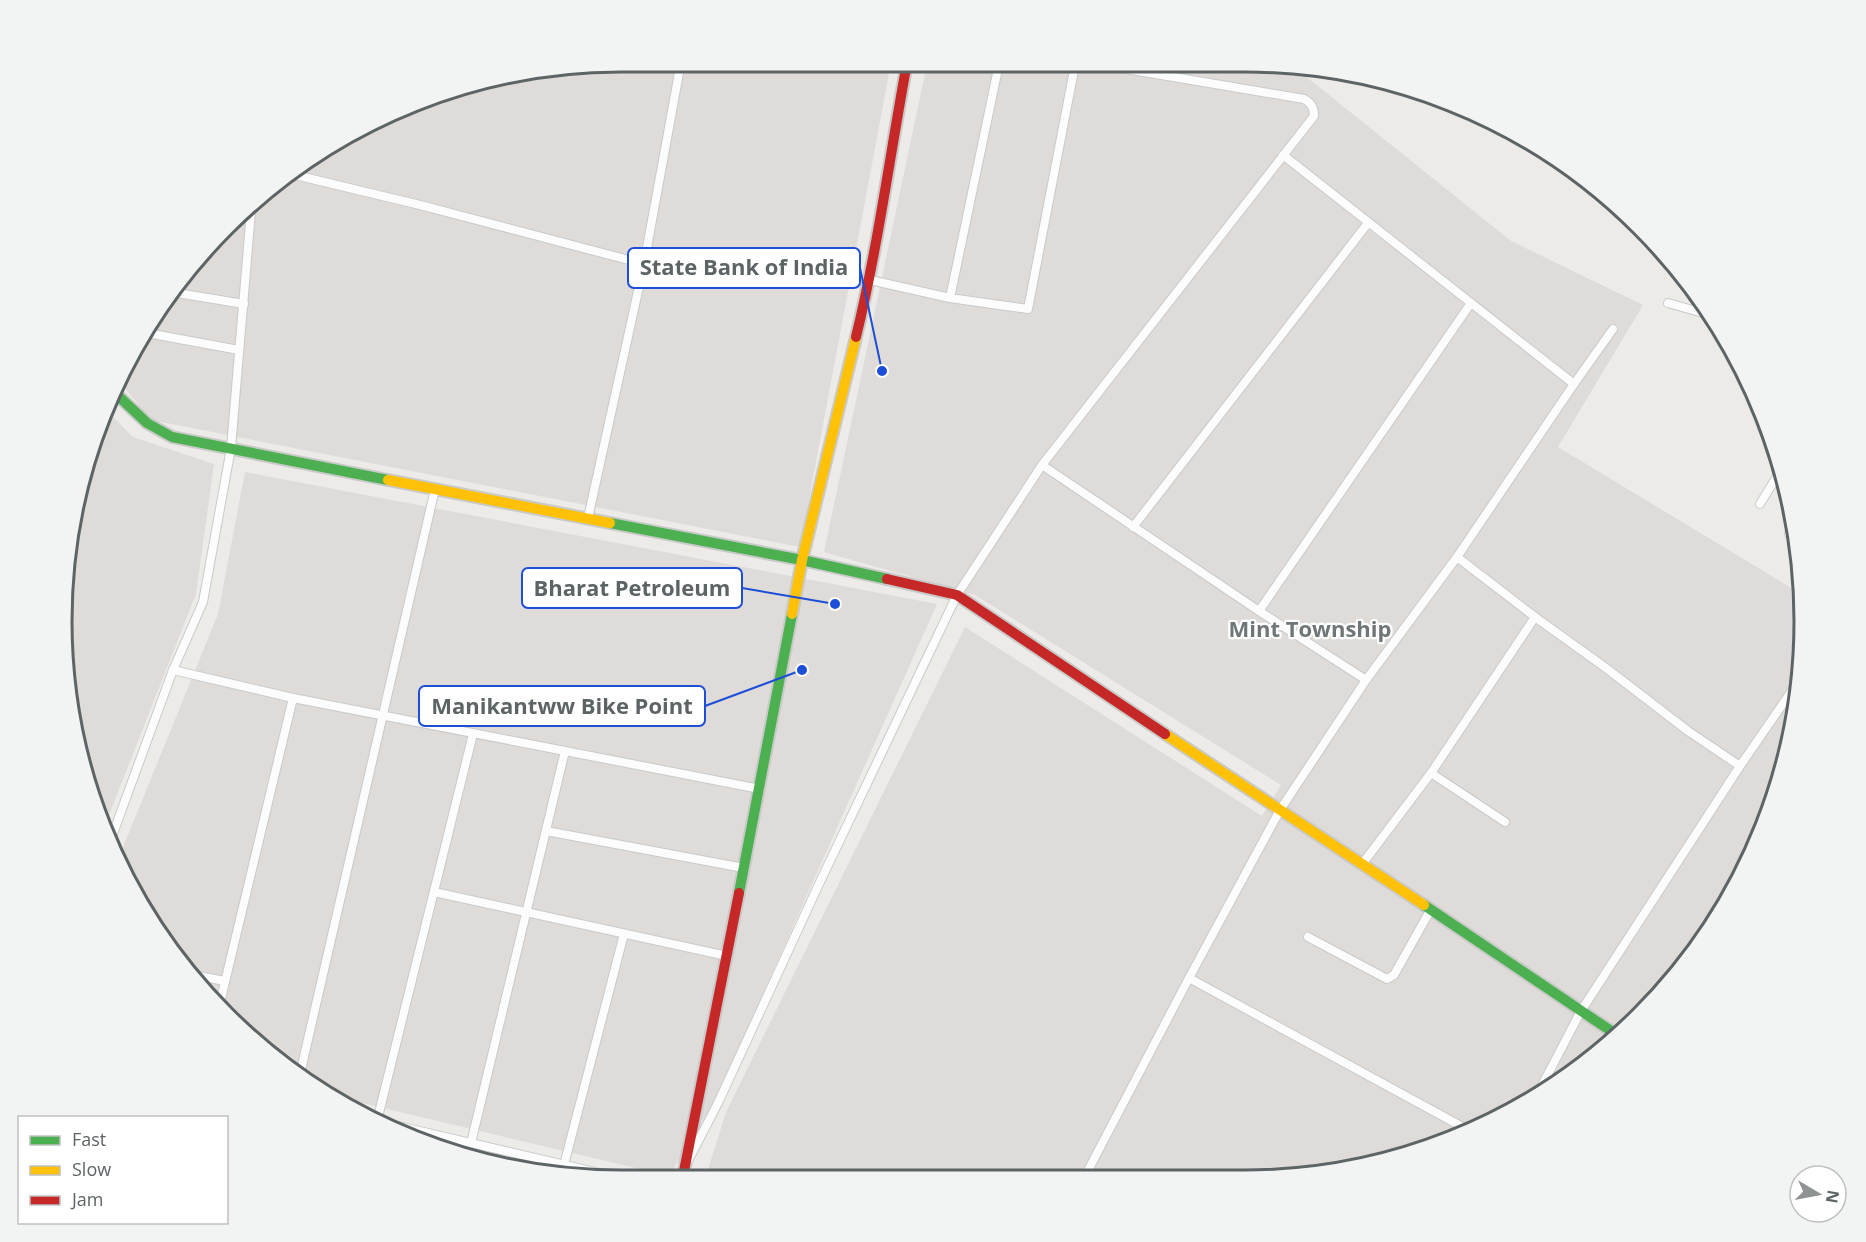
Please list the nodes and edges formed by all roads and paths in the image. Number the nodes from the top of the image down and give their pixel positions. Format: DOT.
graph roads {
  1 [pos="679,72"];
  2 [pos="905,72"];
  3 [pos="997,72"];
  4 [pos="1074,72"];
  5 [pos="1144,72"];
  6 [pos="1283,155"];
  7 [pos="300,176"];
  8 [pos="251,216"];
  9 [pos="1368,223"];
  10 [pos="644,264"];
  11 [pos="870,280"];
  12 [pos="180,294"];
  13 [pos="950,298"];
  14 [pos="1471,303"];
  15 [pos="1668,303"];
  16 [pos="244,304"];
  17 [pos="1698,312"];
  18 [pos="1613,329"];
  19 [pos="153,334"];
  20 [pos="240,350"];
  21 [pos="1574,384"];
  22 [pos="120,398"];
  23 [pos="231,448"];
  24 [pos="1042,465"];
  25 [pos="1775,479"];
  26 [pos="435,489"];
  27 [pos="1760,504"];
  28 [pos="588,518"];
  29 [pos="1133,527"];
  30 [pos="1457,557"];
  31 [pos="802,560"];
  32 [pos="957,595"];
  33 [pos="1259,611"];
  34 [pos="1535,617"];
  35 [pos="173,670"];
  36 [pos="1366,681"];
  37 [pos="1789,696"];
  38 [pos="293,698"];
  39 [pos="382,716"];
  40 [pos="473,734"];
  41 [pos="566,751"];
  42 [pos="1740,766"];
  43 [pos="1431,773"];
  44 [pos="760,789"];
  45 [pos="1280,810"];
  46 [pos="1505,822"];
  47 [pos="114,831"];
  48 [pos="546,831"];
  49 [pos="1363,863"];
  50 [pos="744,868"];
  51 [pos="434,892"];
  52 [pos="1431,909"];
  53 [pos="526,913"];
  54 [pos="624,934"];
  55 [pos="1308,937"];
  56 [pos="727,956"];
  57 [pos="203,977"];
  58 [pos="1189,978"];
  59 [pos="225,981"];
  60 [pos="221,997"];
  61 [pos="1581,1011"];
  62 [pos="1610,1031"];
  63 [pos="302,1067"];
  64 [pos="1545,1080"];
  65 [pos="374,1111"];
  66 [pos="1460,1126"];
  67 [pos="418,1131"];
  68 [pos="471,1143"];
  69 [pos="687,1163"];
  70 [pos="564,1165"];
  71 [pos="578,1168"];
  72 [pos="685,1170"];
  73 [pos="1088,1170"];
  1 -- 10 [label="street"];
  2 -- 11 [label="street"];
  3 -- 13 [label="street"];
  4 -- 13 [label="street"];
  5 -- 6 [label="street"];
  6 -- 9 [label="street"];
  6 -- 24 [label="street"];
  7 -- 10 [label="street"];
  8 -- 16 [label="street"];
  9 -- 14 [label="street"];
  9 -- 29 [label="street"];
  10 -- 28 [label="street"];
  11 -- 13 [label="street"];
  11 -- 31 [label="street"];
  12 -- 16 [label="street"];
  14 -- 21 [label="street"];
  14 -- 33 [label="street"];
  15 -- 17 [label="street"];
  16 -- 20 [label="street"];
  18 -- 21 [label="street"];
  19 -- 20 [label="street"];
  20 -- 23 [label="street"];
  21 -- 30 [label="street"];
  22 -- 23 [label="street"];
  23 -- 26 [label="street"];
  23 -- 35 [label="street"];
  24 -- 29 [label="street"];
  24 -- 32 [label="street"];
  25 -- 27 [label="street"];
  26 -- 28 [label="street"];
  26 -- 39 [label="street"];
  28 -- 31 [label="street"];
  29 -- 33 [label="street"];
  30 -- 34 [label="street"];
  30 -- 36 [label="street"];
  31 -- 32 [label="street"];
  31 -- 44 [label="street"];
  32 -- 45 [label="street"];
  32 -- 69 [label="street"];
  33 -- 36 [label="street"];
  34 -- 42 [label="street"];
  34 -- 43 [label="street"];
  35 -- 38 [label="street"];
  35 -- 47 [label="street"];
  36 -- 45 [label="street"];
  37 -- 42 [label="street"];
  38 -- 39 [label="street"];
  38 -- 59 [label="street"];
  39 -- 40 [label="street"];
  39 -- 63 [label="street"];
  40 -- 41 [label="street"];
  40 -- 51 [label="street"];
  41 -- 44 [label="street"];
  41 -- 48 [label="street"];
  42 -- 61 [label="street"];
  43 -- 46 [label="street"];
  43 -- 49 [label="street"];
  44 -- 50 [label="street"];
  45 -- 49 [label="street"];
  45 -- 58 [label="street"];
  48 -- 50 [label="street"];
  48 -- 53 [label="street"];
  49 -- 52 [label="street"];
  50 -- 56 [label="street"];
  51 -- 53 [label="street"];
  51 -- 65 [label="street"];
  52 -- 55 [label="street"];
  52 -- 61 [label="street"];
  53 -- 54 [label="street"];
  53 -- 68 [label="street"];
  54 -- 56 [label="street"];
  54 -- 70 [label="street"];
  56 -- 69 [label="street"];
  57 -- 59 [label="street"];
  58 -- 66 [label="street"];
  58 -- 73 [label="street"];
  59 -- 60 [label="street"];
  61 -- 62 [label="street"];
  61 -- 64 [label="street"];
  67 -- 68 [label="street"];
  68 -- 70 [label="street"];
  69 -- 72 [label="street"];
  70 -- 71 [label="street"];
}
